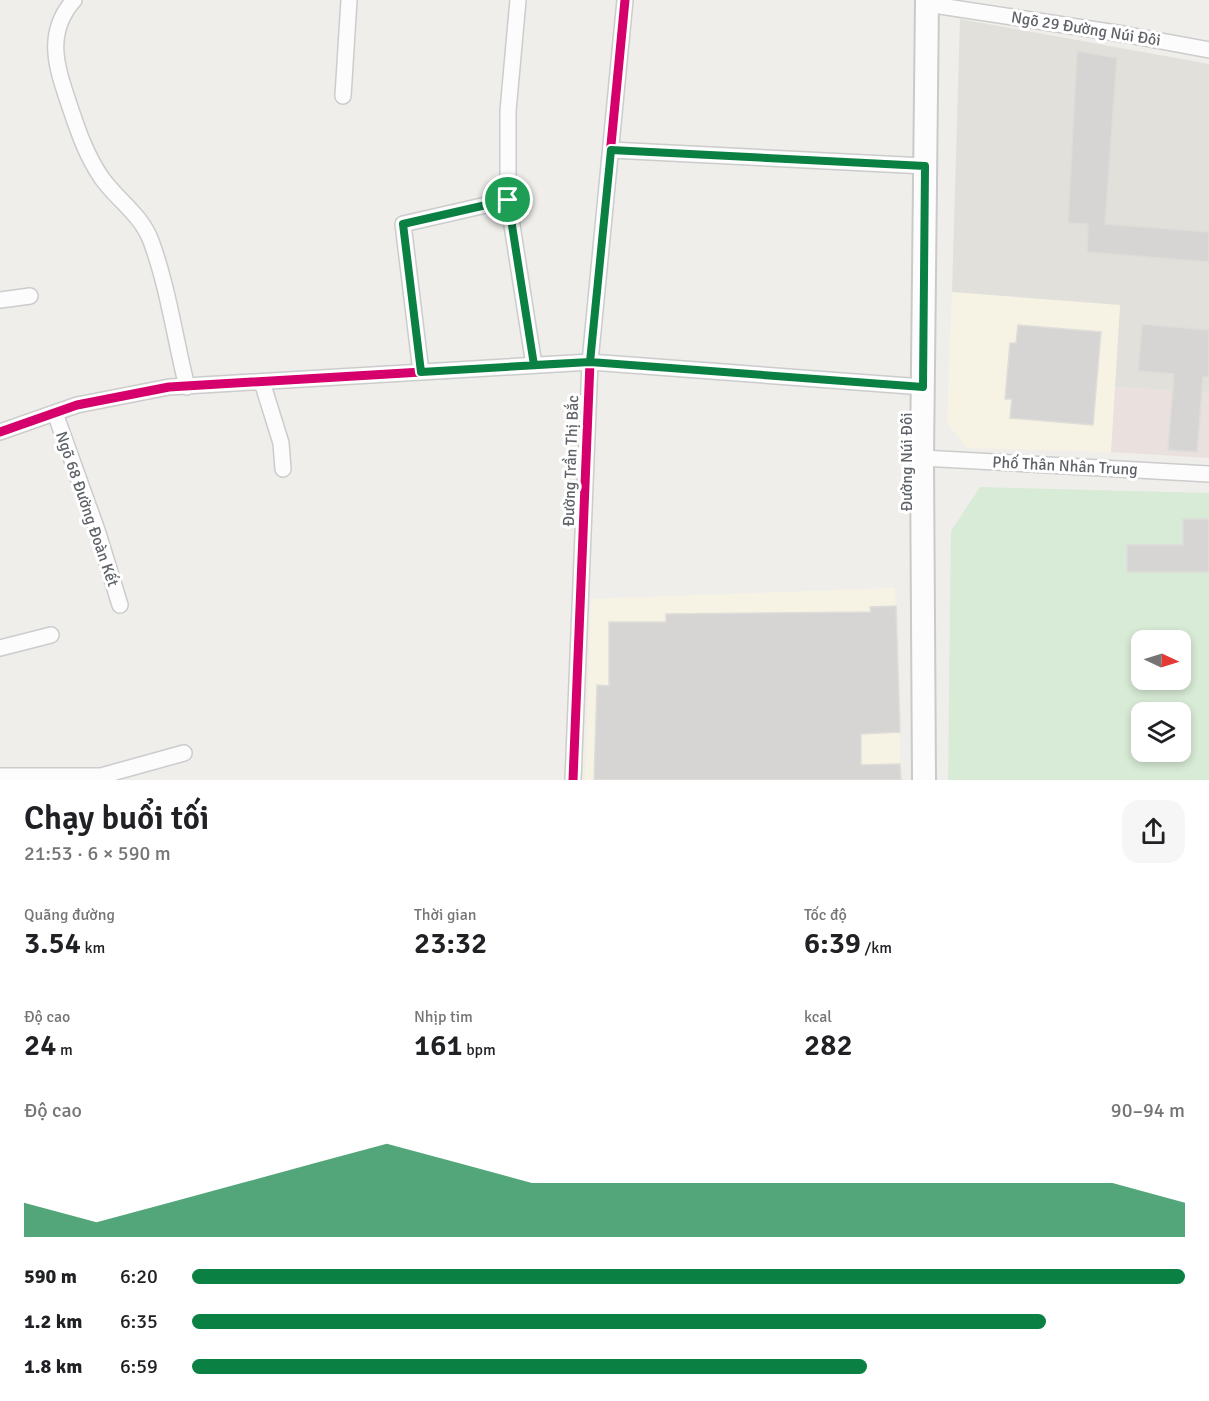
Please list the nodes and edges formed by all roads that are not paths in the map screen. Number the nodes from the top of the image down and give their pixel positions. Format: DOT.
graph roads {
  1 [pos="74,0"];
  2 [pos="349,0"];
  3 [pos="518,0"];
  4 [pos="625,0"];
  5 [pos="927,2"];
  6 [pos="1209,50"];
  7 [pos="343,96"];
  8 [pos="611,150"];
  9 [pos="925,166"];
  10 [pos="508,200"];
  11 [pos="30,296"];
  12 [pos="0,300"];
  13 [pos="590,362"];
  14 [pos="534,365"];
  15 [pos="421,372"];
  16 [pos="262,382"];
  17 [pos="187,387"];
  18 [pos="923,387"];
  19 [pos="55,413"];
  20 [pos="0,432"];
  21 [pos="922,458"];
  22 [pos="283,469"];
  23 [pos="1209,474"];
  24 [pos="120,605"];
  25 [pos="51,635"];
  26 [pos="0,648"];
  27 [pos="184,753"];
  28 [pos="0,776"];
  29 [pos="573,780"];
  30 [pos="924,780"];
  1 -- 17 [label="street"];
  2 -- 7 [label="street"];
  3 -- 10 [label="street"];
  4 -- 8 [label="street, Đường Trần Thị Bắc"];
  5 -- 6 [label="street, Ngõ 29 Đường Núi Đôi"];
  5 -- 9 [label="main road, Đường Núi Đôi"];
  8 -- 9 [label="street"];
  8 -- 13 [label="street, Đường Trần Thị Bắc"];
  9 -- 18 [label="main road, Đường Núi Đôi"];
  10 -- 14 [label="street"];
  10 -- 15 [label="street"];
  11 -- 12 [label="street"];
  13 -- 14 [label="street"];
  13 -- 18 [label="street"];
  13 -- 29 [label="street, Đường Trần Thị Bắc"];
  14 -- 15 [label="street"];
  15 -- 16 [label="street"];
  16 -- 17 [label="street"];
  16 -- 22 [label="street"];
  17 -- 19 [label="street"];
  18 -- 21 [label="main road, Đường Núi Đôi"];
  19 -- 20 [label="street"];
  19 -- 24 [label="street, Ngõ 68 Đường Đoàn Kết"];
  21 -- 23 [label="street, Phố Thân Nhân Trung"];
  21 -- 30 [label="main road, Đường Núi Đôi"];
  25 -- 26 [label="street"];
  27 -- 28 [label="street"];
}
